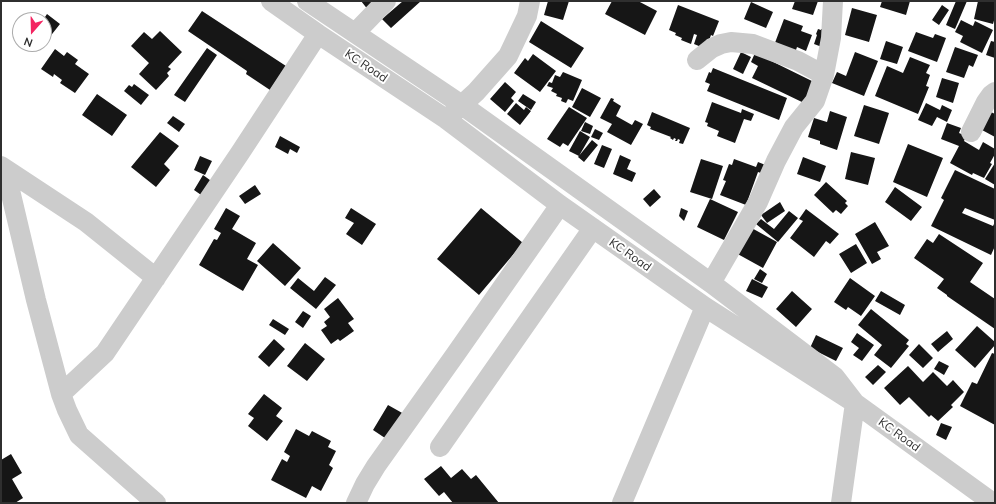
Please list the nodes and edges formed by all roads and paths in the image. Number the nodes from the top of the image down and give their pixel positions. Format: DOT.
graph roads {
  1 [pos="271,1"];
  2 [pos="307,1"];
  3 [pos="386,1"];
  4 [pos="530,1"];
  5 [pos="832,1"];
  6 [pos="355,33"];
  7 [pos="318,34"];
  8 [pos="697,60"];
  9 [pos="824,75"];
  10 [pos="995,92"];
  11 [pos="462,104"];
  12 [pos="446,119"];
  13 [pos="971,132"];
  14 [pos="3,168"];
  15 [pos="560,205"];
  16 [pos="593,228"];
  17 [pos="681,261"];
  18 [pos="156,278"];
  19 [pos="669,282"];
  20 [pos="711,283"];
  21 [pos="705,307"];
  22 [pos="61,394"];
  23 [pos="855,403"];
  24 [pos="440,447"];
  25 [pos="156,503"];
  26 [pos="356,503"];
  27 [pos="622,503"];
  28 [pos="841,503"];
  29 [pos="993,503"];
  1 -- 7 [label="street, KC Road"];
  2 -- 6 [label="street"];
  3 -- 6 [label="street"];
  4 -- 11 [label="street"];
  5 -- 9 [label="street"];
  6 -- 11 [label="street"];
  7 -- 12 [label="street, KC Road"];
  7 -- 18 [label="street"];
  8 -- 9 [label="street"];
  9 -- 20 [label="street"];
  10 -- 13 [label="street"];
  11 -- 12 [label="street"];
  11 -- 17 [label="street"];
  12 -- 15 [label="street, KC Road"];
  14 -- 18 [label="street"];
  14 -- 22 [label="street"];
  15 -- 16 [label="street, KC Road"];
  15 -- 26 [label="street"];
  16 -- 19 [label="street, KC Road"];
  16 -- 24 [label="street"];
  17 -- 19 [label="street"];
  17 -- 20 [label="street"];
  18 -- 22 [label="street"];
  19 -- 21 [label="street, KC Road"];
  20 -- 23 [label="street"];
  21 -- 23 [label="street, KC Road"];
  21 -- 27 [label="street"];
  22 -- 25 [label="street"];
  23 -- 28 [label="street"];
  23 -- 29 [label="street, KC Road"];
}
